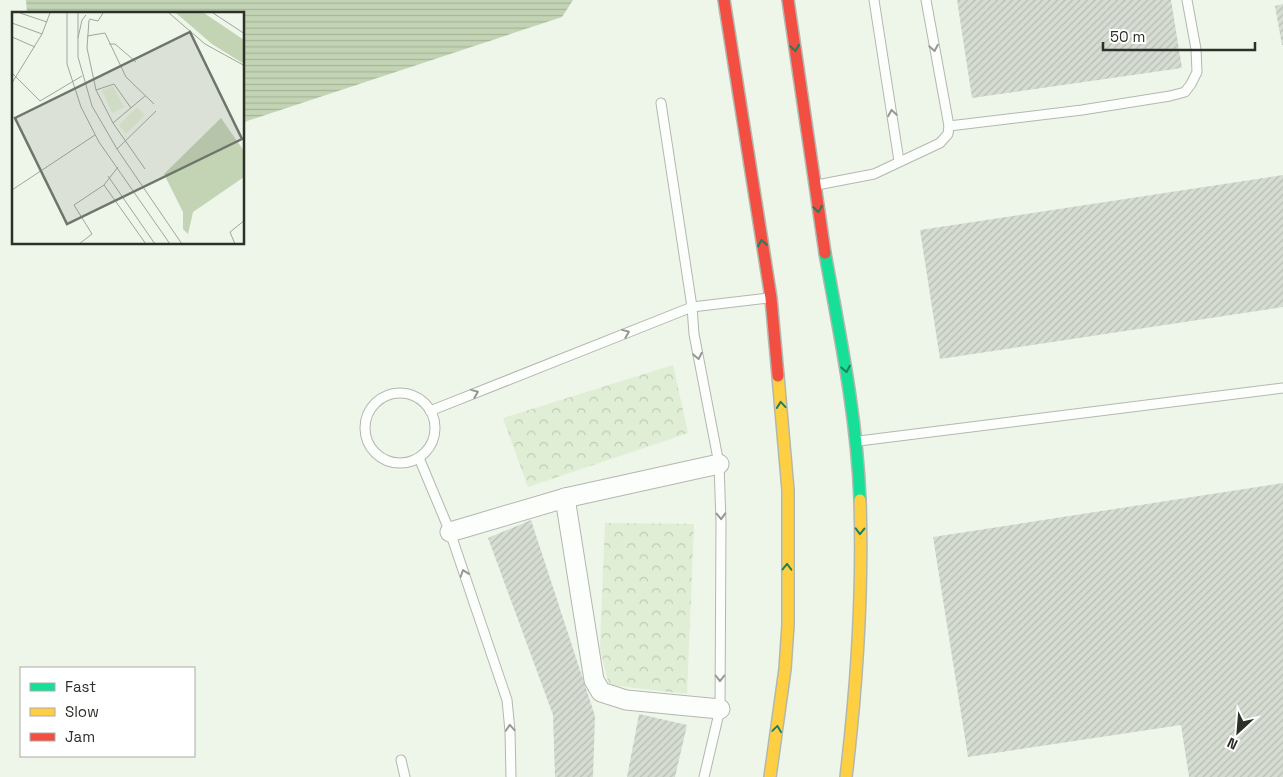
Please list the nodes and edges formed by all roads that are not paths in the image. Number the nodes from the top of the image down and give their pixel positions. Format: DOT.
graph roads {
  1 [pos="724,0"];
  2 [pos="788,0"];
  3 [pos="874,0"];
  4 [pos="926,0"];
  5 [pos="1187,0"];
  6 [pos="661,103"];
  7 [pos="949,126"];
  8 [pos="899,162"];
  9 [pos="814,186"];
  10 [pos="771,298"];
  11 [pos="692,307"];
  12 [pos="1283,388"];
  13 [pos="430,412"];
  14 [pos="856,441"];
  15 [pos="419,458"];
  16 [pos="719,464"];
  17 [pos="565,498"];
  18 [pos="450,532"];
  19 [pos="720,709"];
  20 [pos="401,760"];
  21 [pos="405,777"];
  22 [pos="511,777"];
  23 [pos="704,777"];
  24 [pos="770,777"];
  25 [pos="846,777"];
  10 -- 1 [label="street, one-way"];
  2 -- 9 [label="street, one-way"];
  8 -- 3 [label="lane, one-way"];
  4 -- 7 [label="lane, one-way"];
  5 -- 7 [label="lane"];
  6 -- 11 [label="lane"];
  7 -- 8 [label="lane"];
  8 -- 9 [label="lane"];
  9 -- 14 [label="street, one-way"];
  10 -- 11 [label="lane"];
  24 -- 10 [label="street, one-way"];
  13 -- 11 [label="lane, one-way"];
  11 -- 16 [label="lane, one-way"];
  12 -- 14 [label="lane"];
  13 -- 15 [label="lane"];
  13 -- 15 [label="lane"];
  14 -- 25 [label="street, one-way"];
  15 -- 18 [label="lane"];
  16 -- 17 [label="street"];
  16 -- 19 [label="lane, one-way"];
  17 -- 18 [label="street"];
  17 -- 19 [label="street"];
  22 -- 18 [label="lane, one-way"];
  19 -- 23 [label="lane"];
  20 -- 21 [label="lane"];
}
